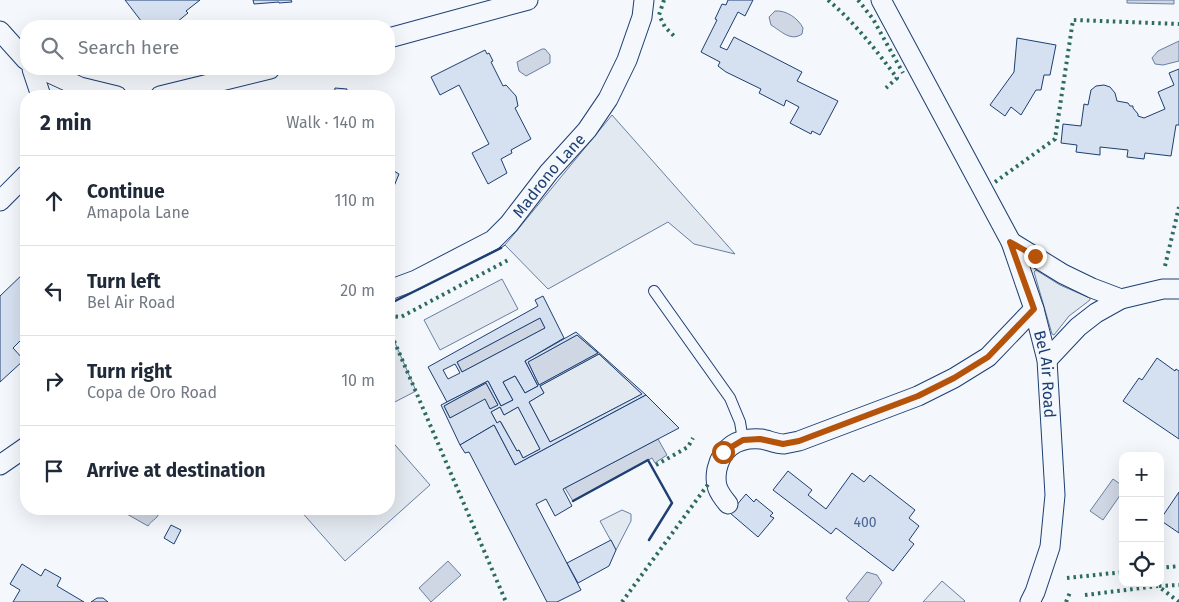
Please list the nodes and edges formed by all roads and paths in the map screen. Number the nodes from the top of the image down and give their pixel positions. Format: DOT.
graph roads {
  1 [pos="528,0"];
  2 [pos="644,0"];
  3 [pos="881,0"];
  4 [pos="0,31"];
  5 [pos="395,36"];
  6 [pos="20,53"];
  7 [pos="34,75"];
  8 [pos="54,75"];
  9 [pos="246,75"];
  10 [pos="39,90"];
  11 [pos="92,90"];
  12 [pos="184,90"];
  13 [pos="20,181"];
  14 [pos="0,201"];
  15 [pos="1010,242"];
  16 [pos="395,288"];
  17 [pos="1179,288"];
  18 [pos="654,291"];
  19 [pos="1122,299"];
  20 [pos="1034,309"];
  21 [pos="1047,360"];
  22 [pos="743,440"];
  23 [pos="20,451"];
  24 [pos="0,465"];
  25 [pos="728,504"];
  26 [pos="1030,602"];
  1 -- 5 [label="street"];
  2 -- 16 [label="street, Madrono Lane"];
  3 -- 15 [label="street, Bel Air Road"];
  4 -- 6 [label="street"];
  7 -- 10 [label="street"];
  8 -- 11 [label="street"];
  9 -- 12 [label="street"];
  13 -- 14 [label="street"];
  15 -- 19 [label="street"];
  15 -- 20 [label="street, Bel Air Road"];
  17 -- 19 [label="street"];
  18 -- 22 [label="lane"];
  19 -- 21 [label="street"];
  20 -- 21 [label="street, Bel Air Road"];
  20 -- 22 [label="street"];
  21 -- 26 [label="street, Bel Air Road"];
  22 -- 25 [label="street"];
  23 -- 24 [label="street"];
}
